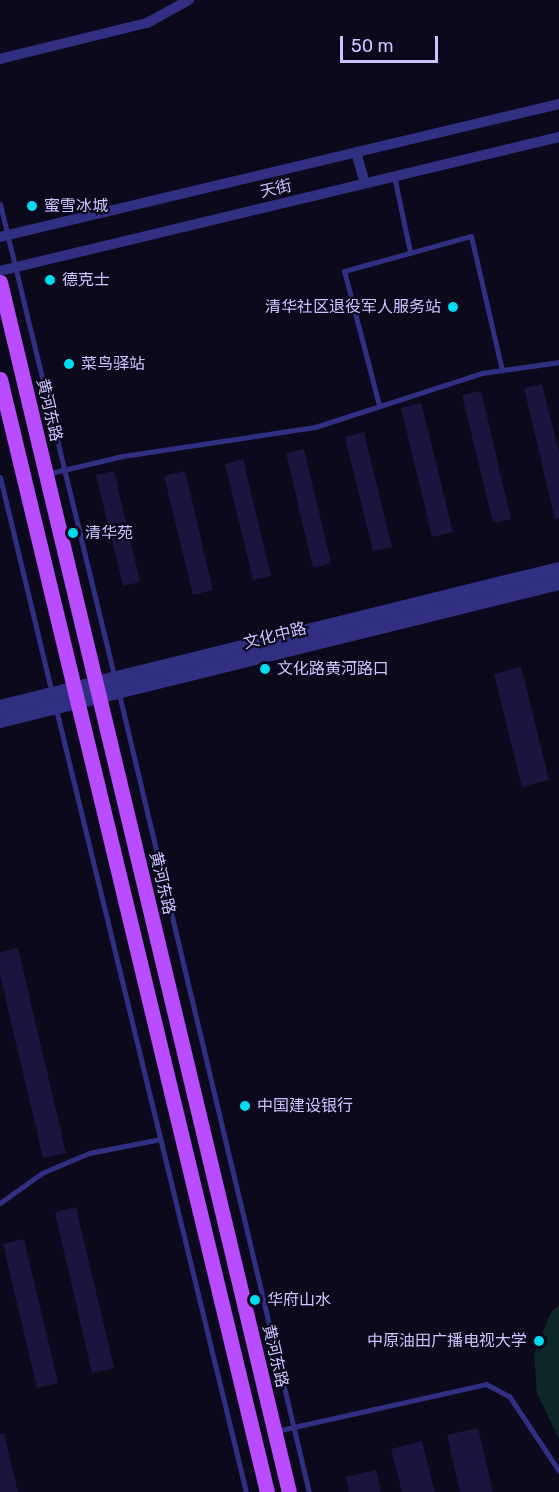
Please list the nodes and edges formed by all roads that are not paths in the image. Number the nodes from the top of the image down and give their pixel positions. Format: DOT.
graph roads {
  1 [pos="189,0"];
  2 [pos="0,60"];
  3 [pos="559,104"];
  4 [pos="559,137"];
  5 [pos="356,152"];
  6 [pos="394,176"];
  7 [pos="365,183"];
  8 [pos="0,204"];
  9 [pos="4,236"];
  10 [pos="410,252"];
  11 [pos="15,267"];
  12 [pos="0,271"];
  13 [pos="0,282"];
  14 [pos="559,362"];
  15 [pos="502,370"];
  16 [pos="0,380"];
  17 [pos="379,405"];
  18 [pos="64,471"];
  19 [pos="46,474"];
  20 [pos="0,477"];
  21 [pos="559,569"];
  22 [pos="559,583"];
  23 [pos="117,685"];
  24 [pos="97,690"];
  25 [pos="76,695"];
  26 [pos="54,700"];
  27 [pos="0,707"];
  28 [pos="0,721"];
  29 [pos="161,1139"];
  30 [pos="0,1203"];
  31 [pos="294,1427"];
  32 [pos="274,1431"];
  33 [pos="559,1471"];
  34 [pos="246,1492"];
  35 [pos="267,1492"];
  36 [pos="289,1492"];
  37 [pos="309,1492"];
  1 -- 2 [label="street"];
  3 -- 5 [label="street, 天街"];
  4 -- 6 [label="street, 天街"];
  5 -- 7 [label="street"];
  5 -- 9 [label="street, 天街"];
  6 -- 7 [label="street, 天街"];
  6 -- 10 [label="lane"];
  7 -- 11 [label="street, 天街"];
  8 -- 9 [label="lane"];
  9 -- 11 [label="lane"];
  10 -- 15 [label="lane"];
  10 -- 17 [label="lane"];
  11 -- 12 [label="street, 天街"];
  11 -- 18 [label="lane"];
  13 -- 19 [label="main road, 黄河东路"];
  14 -- 15 [label="lane"];
  15 -- 17 [label="lane"];
  16 -- 25 [label="main road"];
  17 -- 18 [label="lane"];
  18 -- 19 [label="lane"];
  18 -- 23 [label="lane"];
  19 -- 24 [label="main road, 黄河东路"];
  20 -- 26 [label="lane"];
  21 -- 23 [label="street, 文化中路"];
  22 -- 23 [label="street, 文化中路"];
  23 -- 24 [label="street, 文化中路"];
  23 -- 31 [label="lane"];
  24 -- 25 [label="street, 文化中路"];
  24 -- 32 [label="main road, 黄河东路"];
  25 -- 26 [label="street, 文化中路"];
  25 -- 35 [label="main road"];
  26 -- 27 [label="street, 文化中路"];
  26 -- 28 [label="street, 文化中路"];
  26 -- 29 [label="lane"];
  29 -- 30 [label="lane"];
  29 -- 34 [label="lane"];
  31 -- 32 [label="lane"];
  31 -- 33 [label="lane"];
  31 -- 37 [label="lane"];
  32 -- 36 [label="main road, 黄河东路"];
}
